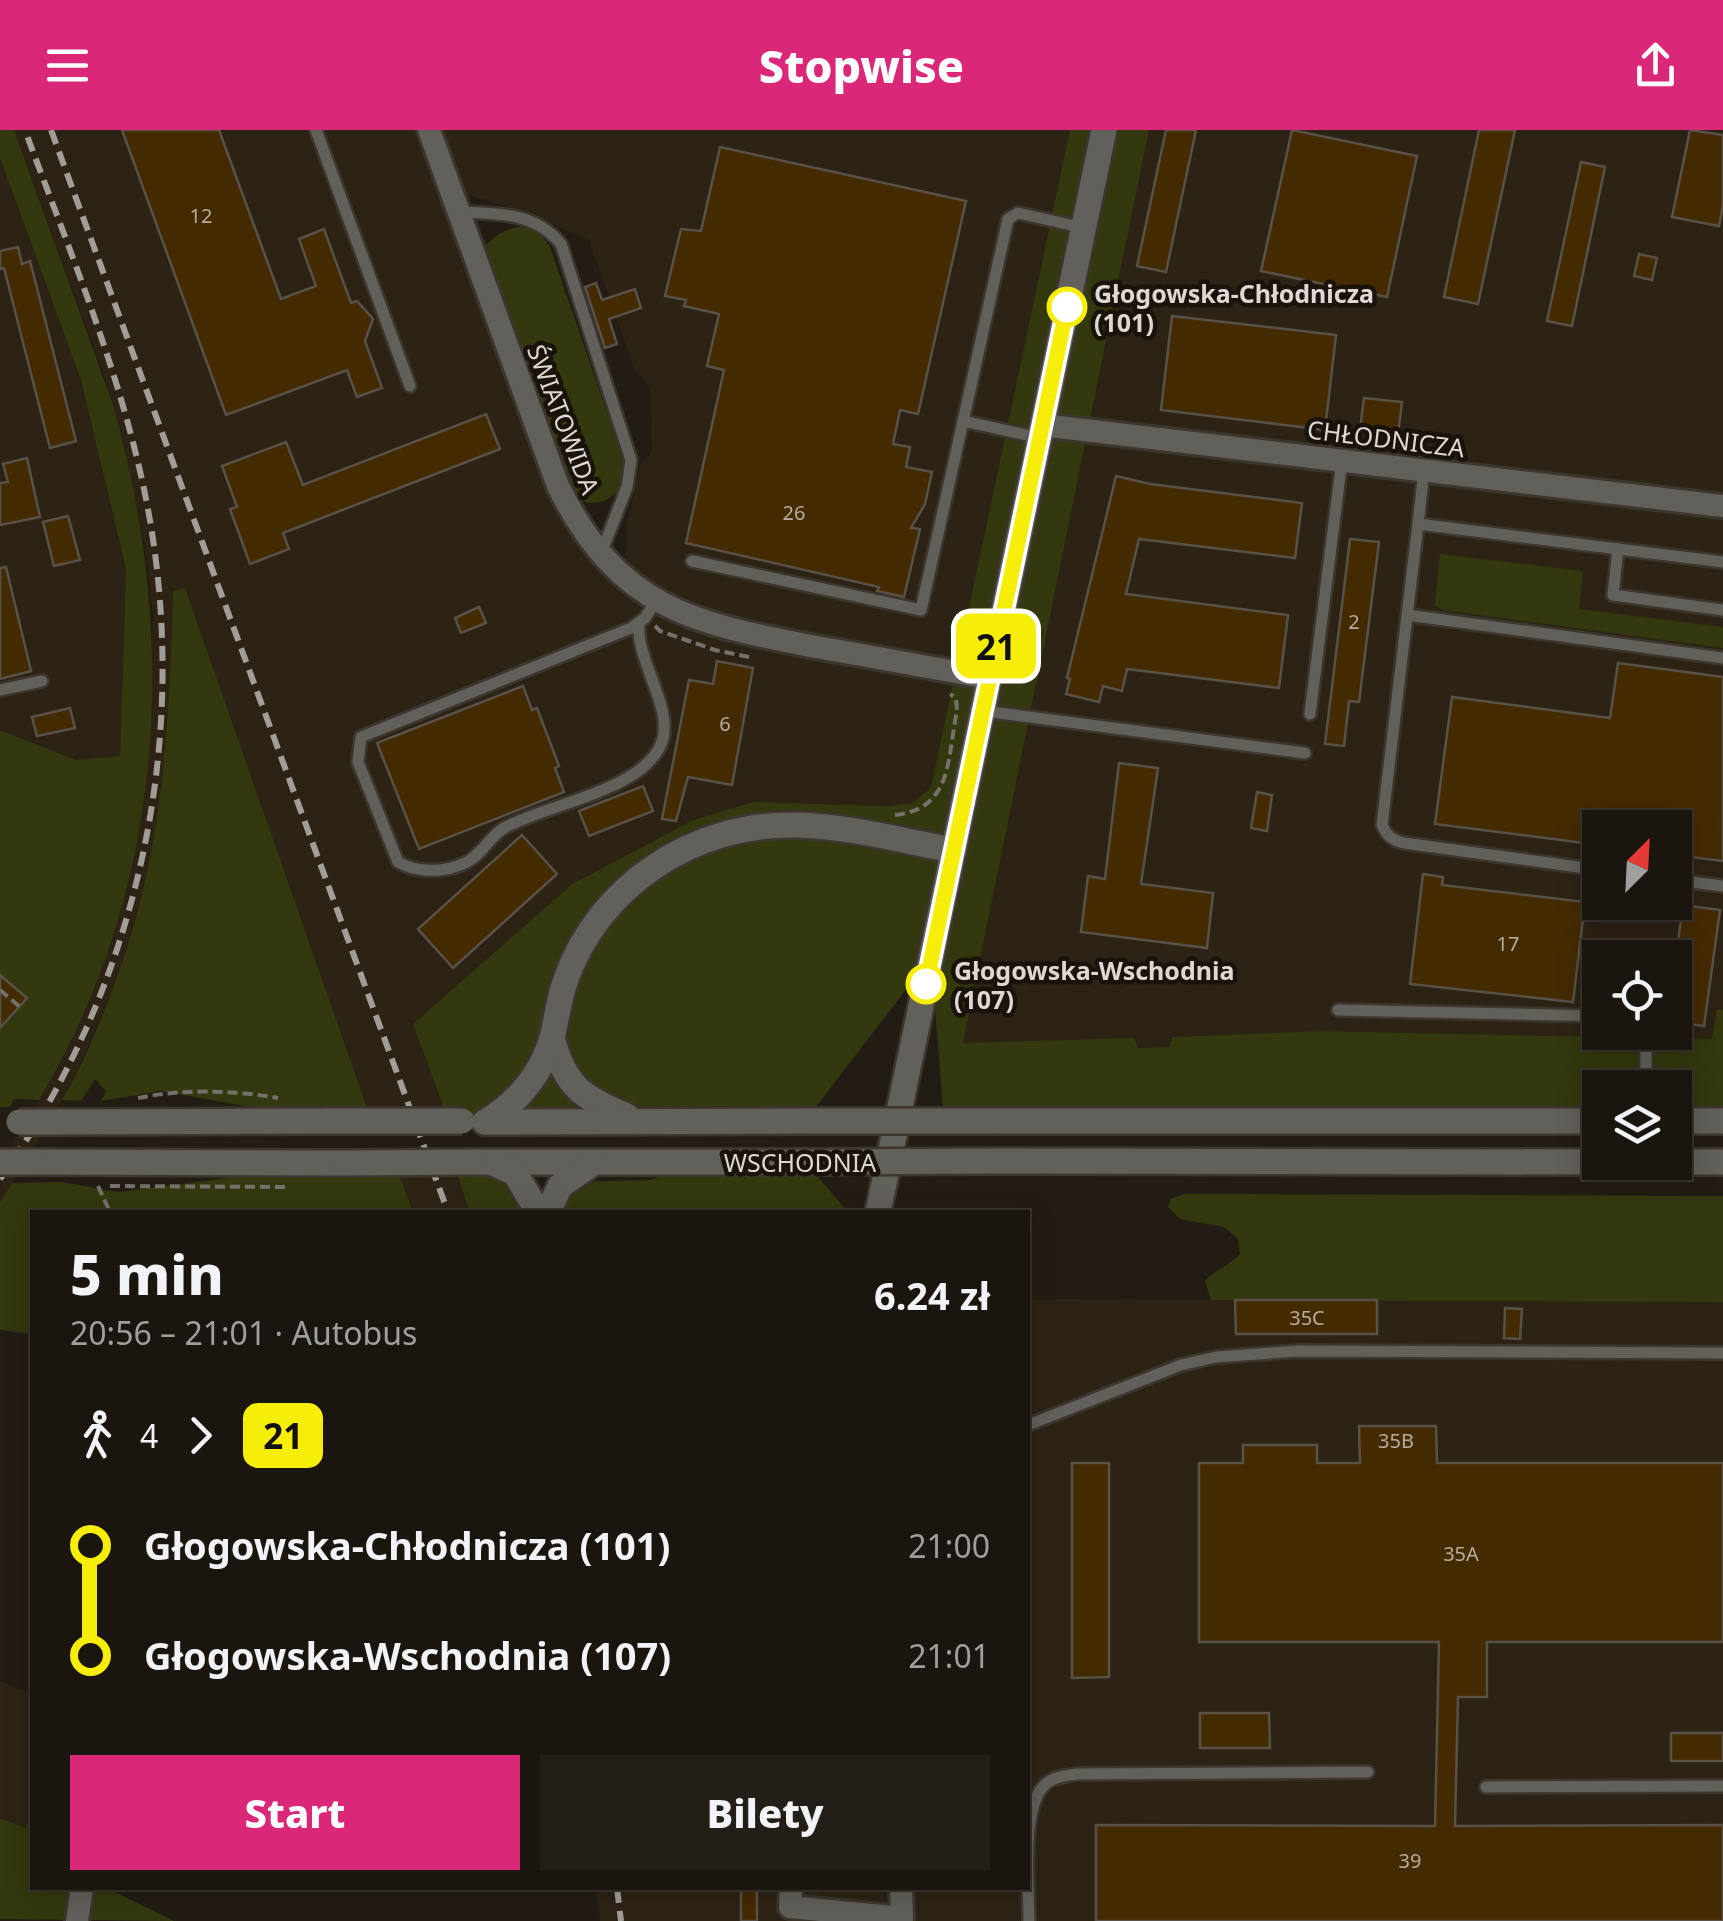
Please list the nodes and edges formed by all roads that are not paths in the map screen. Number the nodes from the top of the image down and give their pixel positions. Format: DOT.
graph roads {
  1 [pos="316,130"];
  2 [pos="429,130"];
  3 [pos="1104,130"];
  4 [pos="459,212"];
  5 [pos="1084,228"];
  6 [pos="410,386"];
  7 [pos="963,420"];
  8 [pos="1041,431"];
  9 [pos="1342,460"];
  10 [pos="1424,470"];
  11 [pos="1723,506"];
  12 [pos="1418,524"];
  13 [pos="1618,549"];
  14 [pos="600,555"];
  15 [pos="692,561"];
  16 [pos="1723,562"];
  17 [pos="656,601"];
  18 [pos="1723,610"];
  19 [pos="1407,615"];
  20 [pos="638,624"];
  21 [pos="1723,658"];
  22 [pos="989,678"];
  23 [pos="42,680"];
  24 [pos="0,690"];
  25 [pos="982,711"];
  26 [pos="1310,714"];
  27 [pos="1304,753"];
  28 [pos="954,850"];
  29 [pos="1582,868"];
  30 [pos="1692,882"];
  31 [pos="1723,886"];
  32 [pos="1338,1010"];
  33 [pos="1582,1016"];
  34 [pos="552,1038"];
  35 [pos="1692,1121"];
  36 [pos="1723,1121"];
  37 [pos="10,1122"];
  38 [pos="474,1122"];
  39 [pos="641,1122"];
  40 [pos="1582,1122"];
  41 [pos="0,1162"];
  42 [pos="480,1162"];
  43 [pos="594,1162"];
  44 [pos="1582,1162"];
  45 [pos="1692,1162"];
  46 [pos="1723,1162"];
  47 [pos="537,1210"];
  48 [pos="549,1210"];
  49 [pos="878,1210"];
  50 [pos="1723,1352"];
  51 [pos="1030,1424"];
  52 [pos="1368,1772"];
  53 [pos="1723,1786"];
  54 [pos="1486,1787"];
  55 [pos="1030,1807"];
  56 [pos="82,1890"];
  57 [pos="791,1890"];
  58 [pos="901,1890"];
  59 [pos="1029,1890"];
  60 [pos="904,1920"];
  61 [pos="77,1921"];
  62 [pos="1029,1921"];
  1 -- 6 [label="lane"];
  2 -- 4 [label="street, ŚWIATOWIDA"];
  3 -- 5 [label="street"];
  4 -- 14 [label="street, ŚWIATOWIDA"];
  4 -- 14 [label="lane"];
  5 -- 7 [label="lane"];
  5 -- 8 [label="street"];
  7 -- 8 [label="lane"];
  7 -- 15 [label="lane"];
  8 -- 9 [label="street, CHŁODNICZA"];
  8 -- 22 [label="street"];
  9 -- 10 [label="street, CHŁODNICZA"];
  9 -- 26 [label="lane"];
  10 -- 11 [label="street, CHŁODNICZA"];
  10 -- 12 [label="lane"];
  12 -- 13 [label="lane"];
  12 -- 19 [label="lane"];
  13 -- 16 [label="lane"];
  13 -- 18 [label="lane"];
  14 -- 17 [label="street, ŚWIATOWIDA"];
  17 -- 20 [label="lane"];
  17 -- 22 [label="street, ŚWIATOWIDA"];
  19 -- 21 [label="lane"];
  19 -- 29 [label="lane"];
  20 -- 20 [label="lane"];
  22 -- 25 [label="street"];
  23 -- 24 [label="lane"];
  25 -- 27 [label="lane"];
  25 -- 28 [label="street"];
  28 -- 34 [label="street"];
  28 -- 49 [label="street"];
  30 -- 31 [label="lane"];
  32 -- 33 [label="lane"];
  34 -- 38 [label="street"];
  34 -- 39 [label="street"];
  35 -- 36 [label="street"];
  37 -- 38 [label="street, WSCHODNIA, bridge"];
  38 -- 39 [label="street, WSCHODNIA"];
  39 -- 40 [label="street, WSCHODNIA, bridge"];
  41 -- 42 [label="street, WSCHODNIA, bridge"];
  42 -- 43 [label="street, WSCHODNIA"];
  42 -- 47 [label="street"];
  43 -- 44 [label="street, WSCHODNIA, bridge"];
  43 -- 48 [label="street"];
  45 -- 46 [label="street"];
  50 -- 51 [label="lane"];
  52 -- 55 [label="lane"];
  53 -- 54 [label="lane"];
  56 -- 61 [label="street"];
  57 -- 60 [label="street"];
  58 -- 60 [label="street"];
  59 -- 62 [label="lane"];
}
